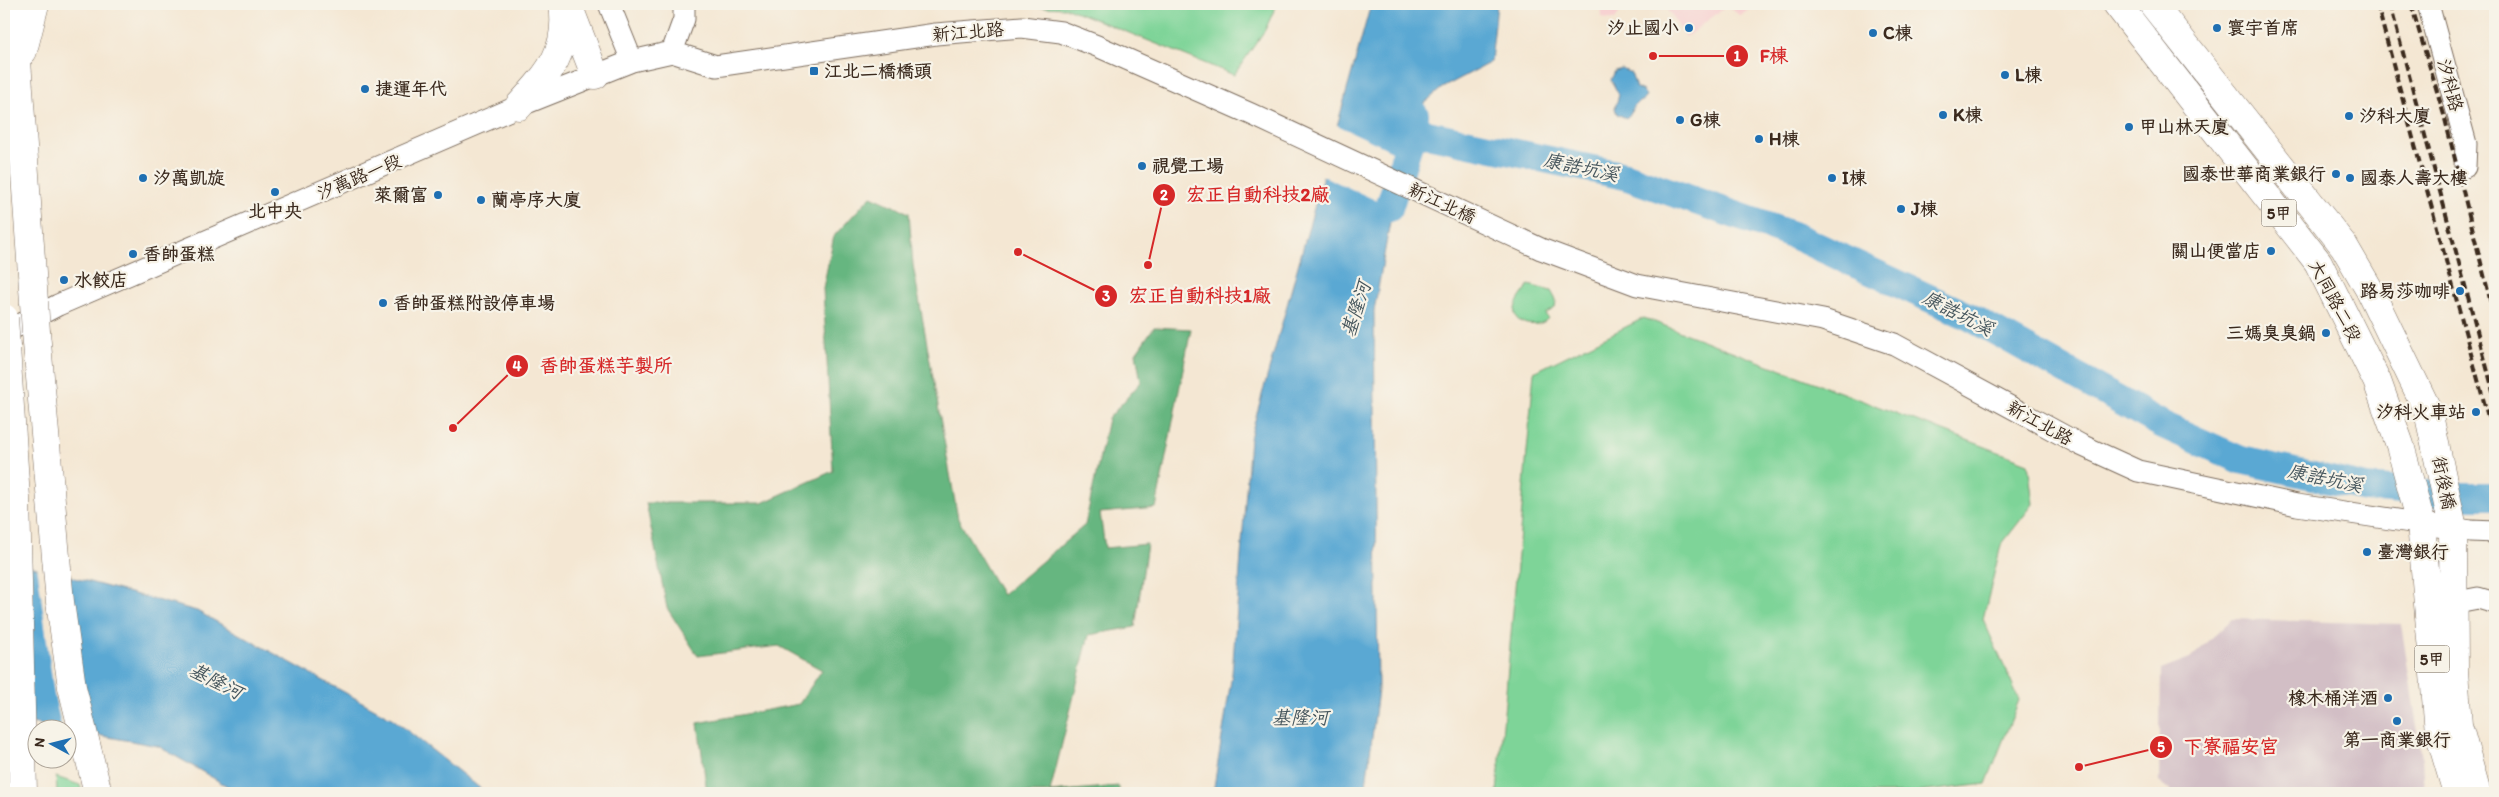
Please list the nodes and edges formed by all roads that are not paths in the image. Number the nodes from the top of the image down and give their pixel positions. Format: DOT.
graph roads {
  1 [pos="13,4"];
  2 [pos="35,4"];
  3 [pos="563,4"];
  4 [pos="567,4"];
  5 [pos="609,4"];
  6 [pos="684,4"];
  7 [pos="2117,4"];
  8 [pos="2153,4"];
  9 [pos="2428,4"];
  10 [pos="672,52"];
  11 [pos="632,61"];
  12 [pos="17,76"];
  13 [pos="595,76"];
  14 [pos="519,106"];
  15 [pos="1252,114"];
  16 [pos="2465,167"];
  17 [pos="1636,284"];
  18 [pos="4,310"];
  19 [pos="4,318"];
  20 [pos="5,340"];
  21 [pos="2435,438"];
  22 [pos="2400,446"];
  23 [pos="16,498"];
  24 [pos="2421,523"];
  25 [pos="2453,528"];
  26 [pos="2495,532"];
  27 [pos="2452,603"];
  28 [pos="2495,603"];
  29 [pos="29,720"];
  30 [pos="37,720"];
  31 [pos="28,770"];
  32 [pos="35,770"];
  33 [pos="23,793"];
  34 [pos="42,793"];
  35 [pos="98,793"];
  36 [pos="2457,793"];
  37 [pos="2477,793"];
  1 -- 12 [label="main road"];
  2 -- 12 [label="main road"];
  3 -- 14 [label="main road"];
  4 -- 13 [label="main road"];
  5 -- 11 [label="street"];
  6 -- 10 [label="street"];
  7 -- 22 [label="main road, 大同路二段 / 5甲"];
  8 -- 21 [label="main road, 大同路二段 / 5甲"];
  9 -- 16 [label="street, 汐科路"];
  10 -- 11 [label="street, 汐萬路一段"];
  10 -- 15 [label="street, 新江北路"];
  11 -- 13 [label="street, 汐萬路一段"];
  12 -- 35 [label="main road, bridge"];
  13 -- 14 [label="street, 汐萬路一段"];
  14 -- 20 [label="street, 汐萬路一段"];
  15 -- 17 [label="street, 新江北橋"];
  17 -- 24 [label="street, 新江北路"];
  18 -- 19 [label="main road"];
  19 -- 20 [label="main road, bridge"];
  20 -- 23 [label="main road"];
  21 -- 25 [label="main road, 街後橋 / 5甲"];
  22 -- 24 [label="main road, 街後橋 / 5甲"];
  23 -- 29 [label="main road"];
  23 -- 30 [label="main road"];
  24 -- 25 [label="street, 新江北路"];
  24 -- 36 [label="main road, 5甲"];
  25 -- 26 [label="street, 新江北路"];
  25 -- 27 [label="main road, 5甲"];
  27 -- 28 [label="street"];
  27 -- 37 [label="main road, 5甲"];
  31 -- 33 [label="main road"];
  32 -- 34 [label="main road"];
}
